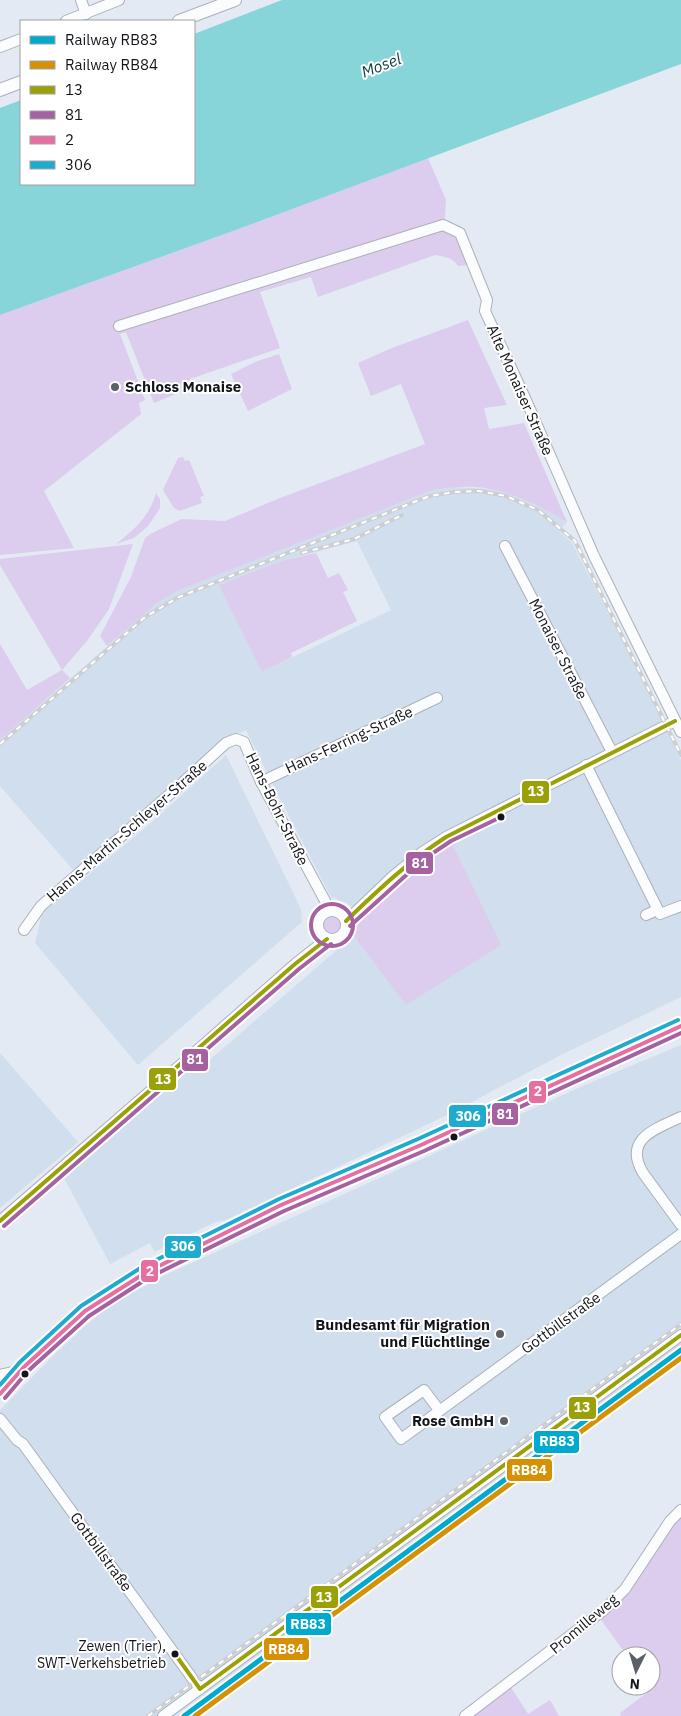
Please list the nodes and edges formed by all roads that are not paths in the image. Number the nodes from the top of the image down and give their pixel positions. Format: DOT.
graph roads {
  1 [pos="81,0"];
  2 [pos="119,0"];
  3 [pos="235,0"];
  4 [pos="86,14"];
  5 [pos="69,20"];
  6 [pos="182,20"];
  7 [pos="20,39"];
  8 [pos="0,47"];
  9 [pos="20,82"];
  10 [pos="0,90"];
  11 [pos="119,326"];
  12 [pos="505,546"];
  13 [pos="438,698"];
  14 [pos="675,721"];
  15 [pos="681,732"];
  16 [pos="236,739"];
  17 [pos="612,752"];
  18 [pos="586,765"];
  19 [pos="261,782"];
  20 [pos="681,906"];
  21 [pos="657,910"];
  22 [pos="325,913"];
  23 [pos="646,915"];
  24 [pos="343,917"];
  25 [pos="24,930"];
  26 [pos="319,931"];
  27 [pos="327,938"];
  28 [pos="295,964"];
  29 [pos="681,1026"];
  30 [pos="681,1117"];
  31 [pos="0,1221"];
  32 [pos="681,1225"];
  33 [pos="681,1234"];
  34 [pos="681,1335"];
  35 [pos="24,1367"];
  36 [pos="0,1375"];
  37 [pos="0,1386"];
  38 [pos="0,1394"];
  39 [pos="439,1410"];
  40 [pos="0,1419"];
  41 [pos="681,1510"];
  42 [pos="200,1689"];
  43 [pos="163,1716"];
  44 [pos="465,1716"];
  1 -- 4 [label="street"];
  2 -- 4 [label="street"];
  3 -- 6 [label="main road"];
  4 -- 5 [label="street"];
  7 -- 8 [label="street"];
  9 -- 10 [label="main road"];
  11 -- 14 [label="street, Alte Monaiser Straße"];
  12 -- 17 [label="street, Monaiser Straße"];
  13 -- 19 [label="street, Hans-Ferring-Straße"];
  14 -- 15 [label="street, Alte Monaiser Straße"];
  14 -- 17 [label="street"];
  16 -- 19 [label="street, Hans-Bohr-Straße"];
  16 -- 25 [label="street, Hanns-Martin-Schleyer-Straße"];
  17 -- 18 [label="street"];
  18 -- 21 [label="street"];
  18 -- 24 [label="street"];
  19 -- 22 [label="street, Hans-Bohr-Straße"];
  20 -- 21 [label="street"];
  21 -- 23 [label="street"];
  22 -- 24 [label="street"];
  22 -- 26 [label="street"];
  24 -- 27 [label="street"];
  26 -- 27 [label="street"];
  26 -- 28 [label="street"];
  27 -- 28 [label="street"];
  28 -- 31 [label="street"];
  29 -- 35 [label="main road"];
  30 -- 32 [label="street"];
  33 -- 39 [label="street, Gottbillstraße"];
  34 -- 42 [label="street"];
  35 -- 36 [label="street"];
  35 -- 37 [label="main road"];
  35 -- 38 [label="main road"];
  39 -- 39 [label="street, Gottbillstraße"];
  40 -- 42 [label="street, Gottbillstraße"];
  41 -- 44 [label="street, Promilleweg"];
  42 -- 43 [label="street"];
}
